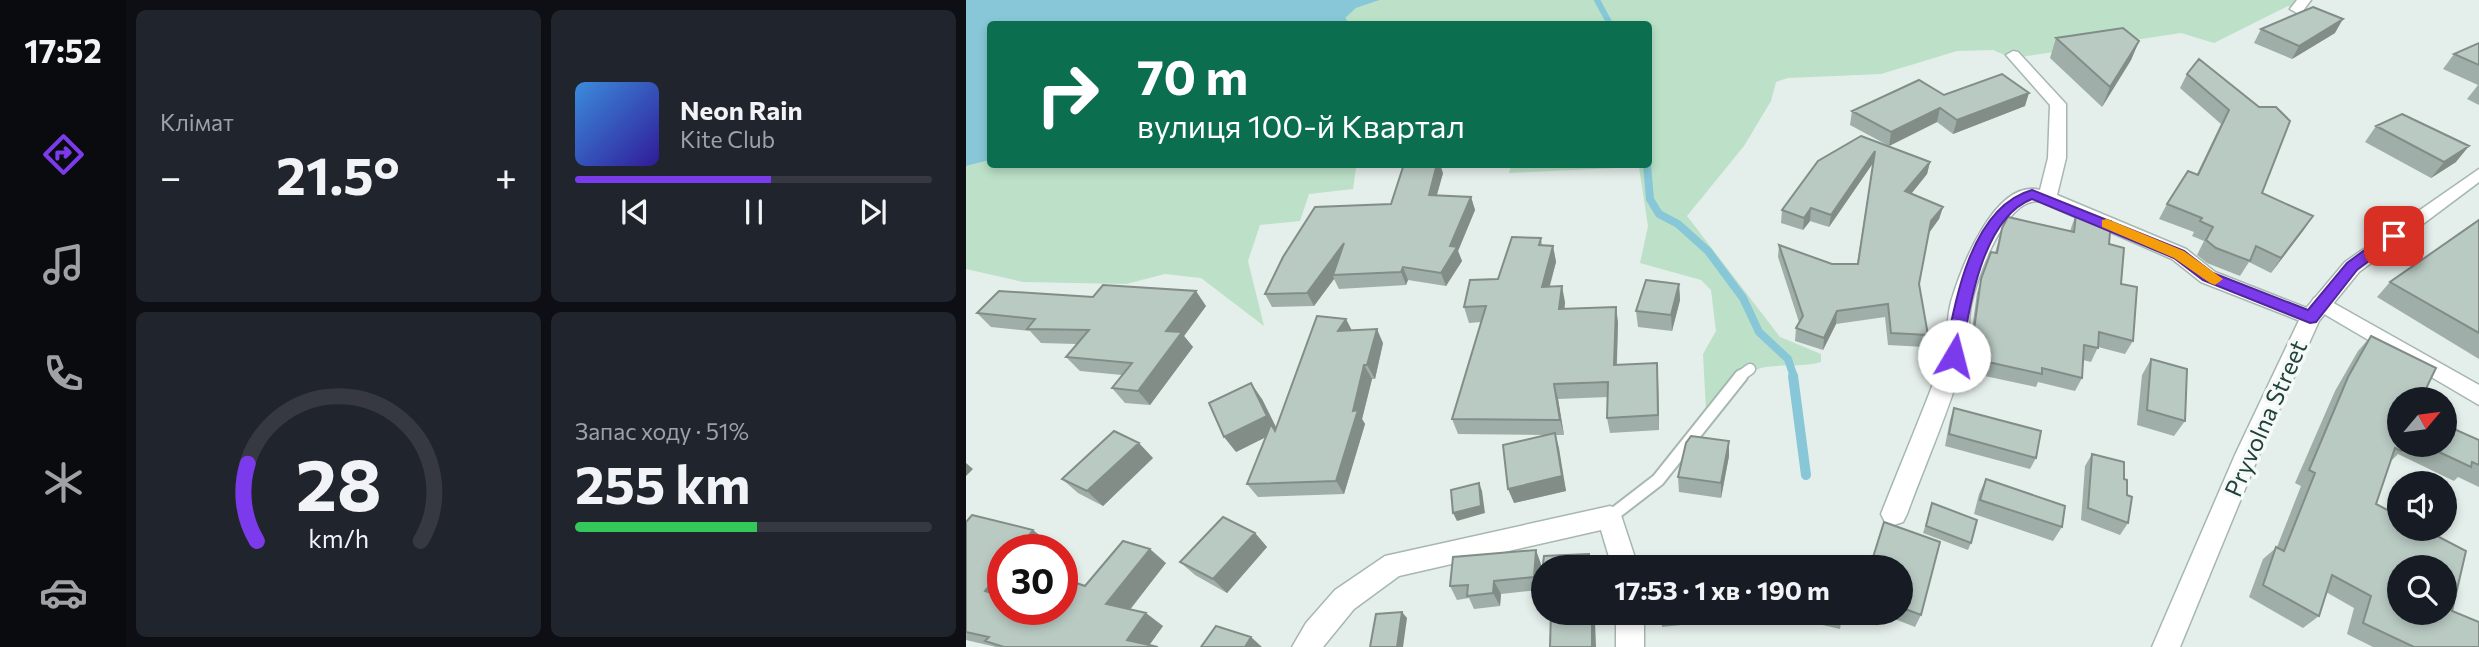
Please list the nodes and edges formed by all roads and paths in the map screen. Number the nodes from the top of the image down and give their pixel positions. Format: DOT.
graph roads {
  1 [pos="2013,55"];
  2 [pos="2479,174"];
  3 [pos="2047,198"];
  4 [pos="2316,310"];
  5 [pos="1750,369"];
  6 [pos="2479,396"];
  7 [pos="1894,514"];
  8 [pos="1610,517"];
  9 [pos="1621,555"];
  10 [pos="1630,625"];
  11 [pos="1306,647"];
  12 [pos="1630,647"];
  13 [pos="2166,647"];
  1 -- 3 [label="street"];
  2 -- 4 [label="street, Pryvolna Street"];
  3 -- 4 [label="street"];
  3 -- 7 [label="street"];
  4 -- 6 [label="street"];
  4 -- 13 [label="street, Pryvolna Street"];
  5 -- 8 [label="lane"];
  8 -- 9 [label="street"];
  8 -- 11 [label="street"];
  10 -- 12 [label="street"];
}
